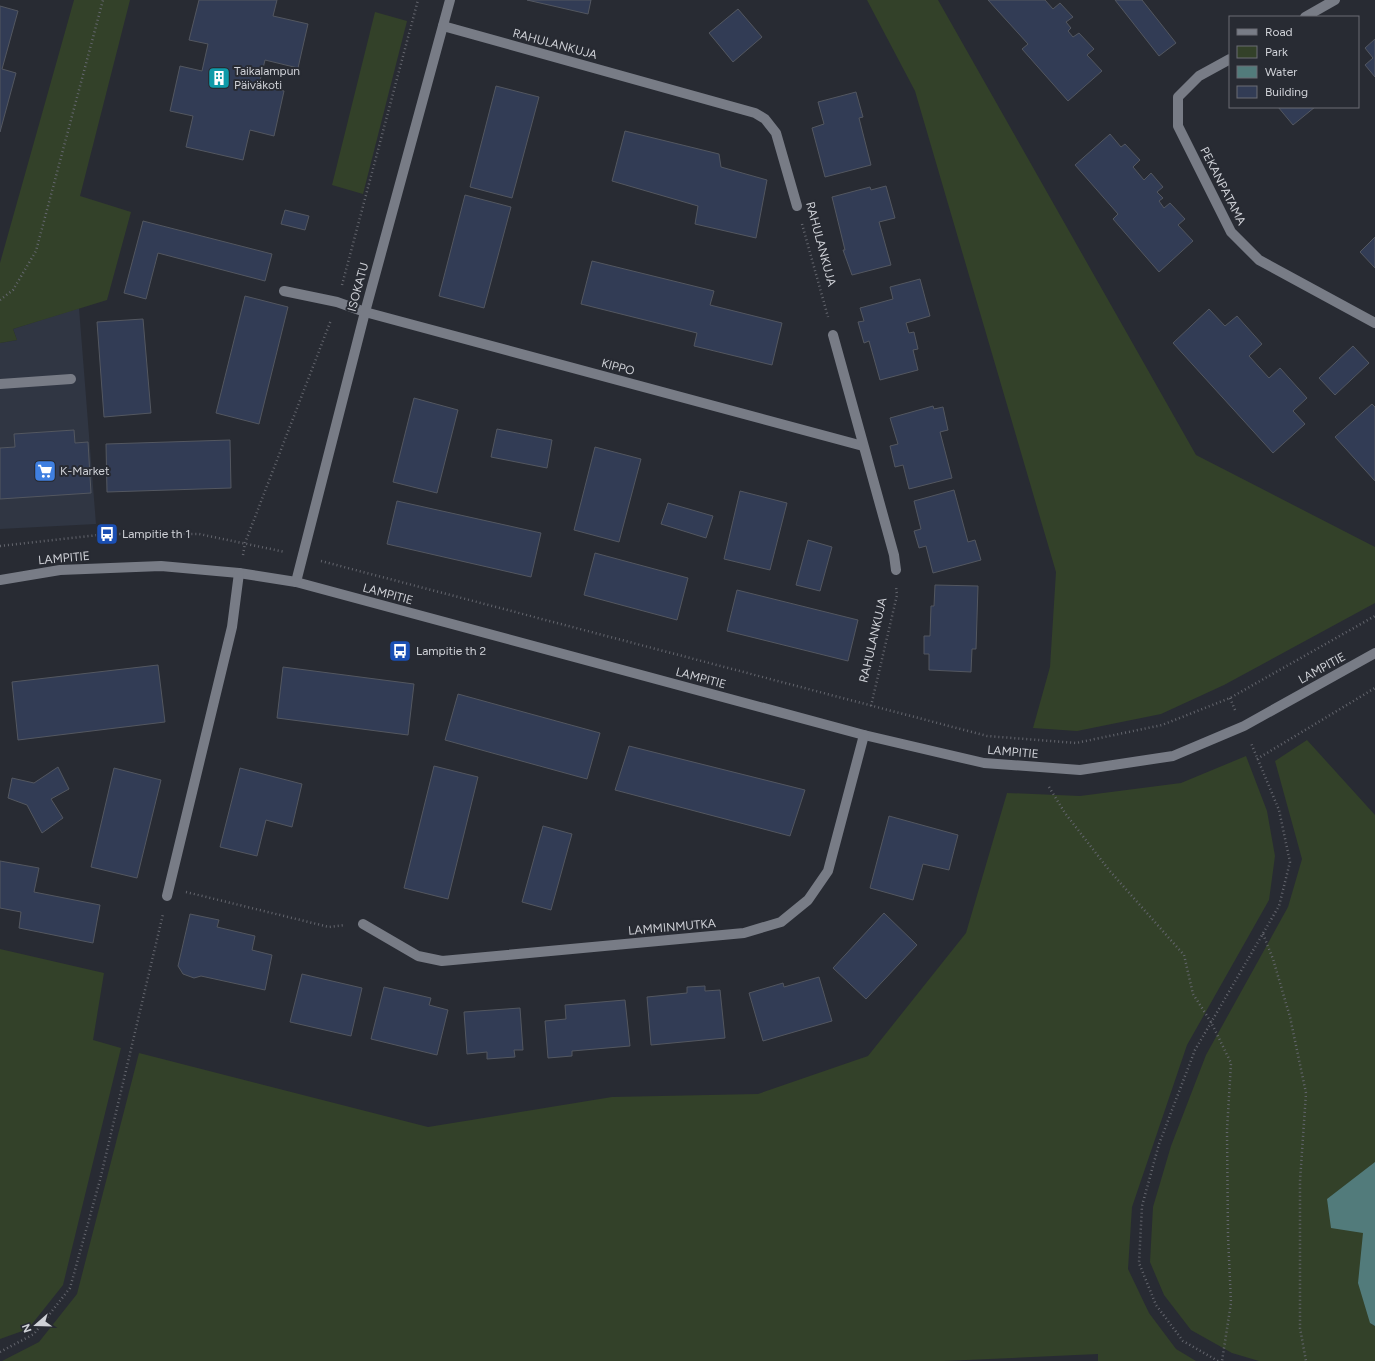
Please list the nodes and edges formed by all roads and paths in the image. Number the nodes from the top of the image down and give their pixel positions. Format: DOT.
graph roads {
  1 [pos="103,0"];
  2 [pos="450,0"];
  3 [pos="1335,0"];
  4 [pos="1307,16"];
  5 [pos="443,26"];
  6 [pos="1229,60"];
  7 [pos="797,206"];
  8 [pos="284,291"];
  9 [pos="0,300"];
  10 [pos="365,312"];
  11 [pos="1375,323"];
  12 [pos="833,335"];
  13 [pos="72,379"];
  14 [pos="0,384"];
  15 [pos="864,446"];
  16 [pos="0,546"];
  17 [pos="302,556"];
  18 [pos="896,570"];
  19 [pos="239,573"];
  20 [pos="0,580"];
  21 [pos="296,582"];
  22 [pos="1375,616"];
  23 [pos="1375,653"];
  24 [pos="1375,688"];
  25 [pos="1230,698"];
  26 [pos="871,706"];
  27 [pos="1244,726"];
  28 [pos="864,735"];
  29 [pos="1257,759"];
  30 [pos="1038,767"];
  31 [pos="168,892"];
  32 [pos="363,924"];
  33 [pos="1263,934"];
  34 [pos="1211,1022"];
  35 [pos="0,1352"];
  36 [pos="1218,1361"];
  37 [pos="1222,1361"];
  38 [pos="1306,1361"];
  1 -- 9 [label="path"];
  2 -- 5 [label="street, ISOKATU"];
  3 -- 4 [label="street"];
  5 -- 7 [label="street, RAHULANKUJA"];
  5 -- 10 [label="street, ISOKATU"];
  6 -- 11 [label="street, PEKANPATAMA"];
  7 -- 12 [label="path, RAHULANKUJA"];
  8 -- 10 [label="street, KIPPO"];
  10 -- 15 [label="street, KIPPO"];
  10 -- 17 [label="street, ISOKATU"];
  12 -- 15 [label="street"];
  13 -- 14 [label="street"];
  15 -- 18 [label="street"];
  16 -- 17 [label="path"];
  17 -- 21 [label="street, ISOKATU"];
  17 -- 26 [label="path"];
  18 -- 26 [label="path, RAHULANKUJA"];
  19 -- 20 [label="street, LAMPITIE"];
  19 -- 21 [label="street, LAMPITIE"];
  19 -- 31 [label="street"];
  21 -- 28 [label="street, LAMPITIE"];
  22 -- 25 [label="path"];
  23 -- 27 [label="street, LAMPITIE"];
  24 -- 29 [label="path"];
  25 -- 26 [label="path"];
  25 -- 27 [label="path"];
  27 -- 29 [label="path"];
  27 -- 30 [label="street, LAMPITIE"];
  28 -- 30 [label="street, LAMPITIE"];
  28 -- 32 [label="street, LAMMINMUTKA"];
  29 -- 33 [label="path"];
  30 -- 34 [label="path"];
  31 -- 32 [label="path"];
  31 -- 35 [label="path"];
  33 -- 34 [label="path"];
  33 -- 38 [label="path"];
  34 -- 36 [label="path"];
  34 -- 37 [label="path"];
}
